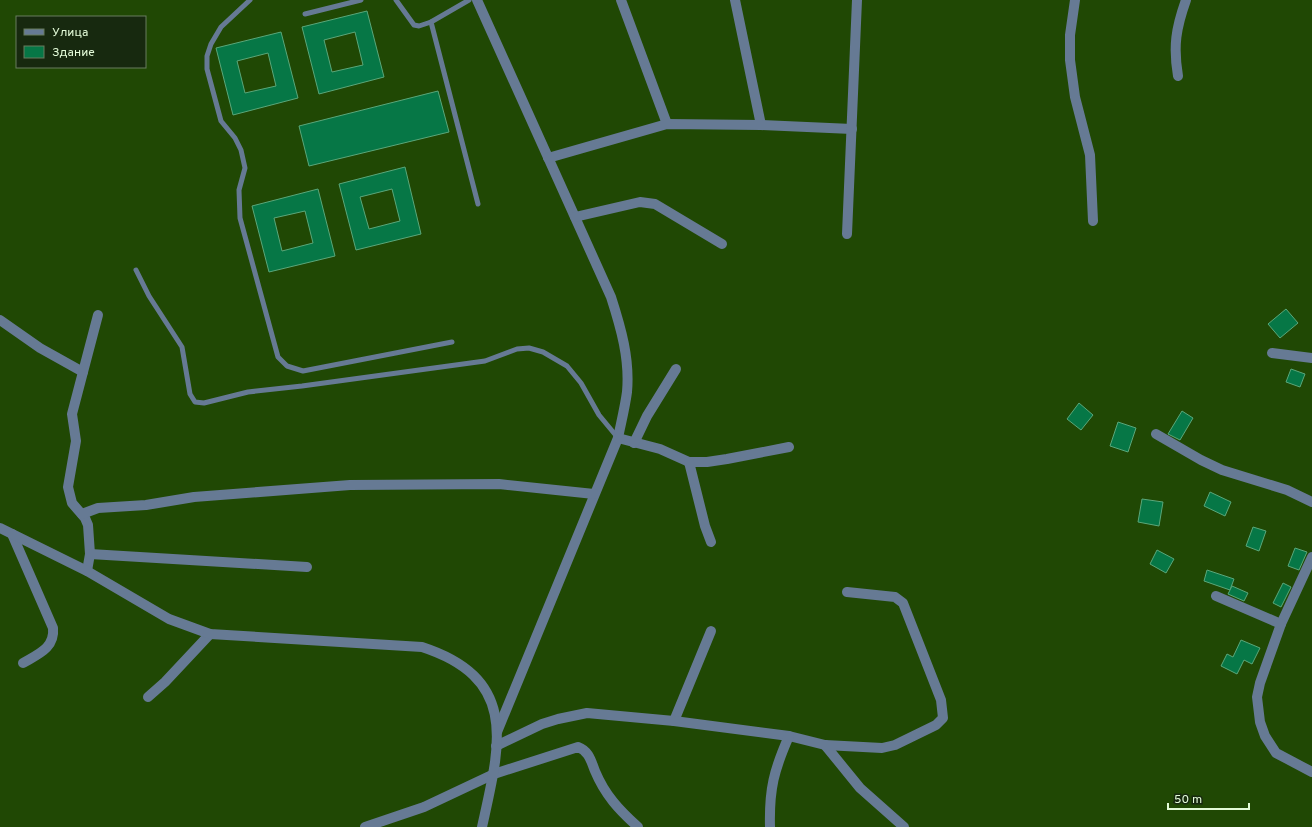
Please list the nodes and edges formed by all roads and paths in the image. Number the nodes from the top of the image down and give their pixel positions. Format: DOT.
graph roads {
  1 [pos="250,0"];
  2 [pos="361,0"];
  3 [pos="396,0"];
  4 [pos="469,0"];
  5 [pos="477,0"];
  6 [pos="621,0"];
  7 [pos="735,0"];
  8 [pos="858,0"];
  9 [pos="1075,0"];
  10 [pos="1186,0"];
  11 [pos="337,3"];
  12 [pos="305,14"];
  13 [pos="431,22"];
  14 [pos="1178,76"];
  15 [pos="667,124"];
  16 [pos="761,125"];
  17 [pos="852,129"];
  18 [pos="548,158"];
  19 [pos="478,204"];
  20 [pos="575,217"];
  21 [pos="1093,221"];
  22 [pos="847,234"];
  23 [pos="722,244"];
  24 [pos="136,270"];
  25 [pos="98,315"];
  26 [pos="0,320"];
  27 [pos="452,342"];
  28 [pos="1272,353"];
  29 [pos="1312,358"];
  30 [pos="676,369"];
  31 [pos="83,372"];
  32 [pos="1156,434"];
  33 [pos="618,438"];
  34 [pos="634,443"];
  35 [pos="789,447"];
  36 [pos="690,462"];
  37 [pos="594,494"];
  38 [pos="1312,502"];
  39 [pos="82,514"];
  40 [pos="0,528"];
  41 [pos="12,534"];
  42 [pos="711,542"];
  43 [pos="90,554"];
  44 [pos="1312,557"];
  45 [pos="307,567"];
  46 [pos="87,571"];
  47 [pos="847,592"];
  48 [pos="1216,596"];
  49 [pos="1281,624"];
  50 [pos="711,631"];
  51 [pos="210,634"];
  52 [pos="23,663"];
  53 [pos="148,697"];
  54 [pos="674,721"];
  55 [pos="497,732"];
  56 [pos="789,736"];
  57 [pos="825,745"];
  58 [pos="496,746"];
  59 [pos="1312,772"];
  60 [pos="494,774"];
  61 [pos="381,825"];
  62 [pos="365,827"];
  63 [pos="482,827"];
  64 [pos="638,827"];
  65 [pos="770,827"];
  66 [pos="904,827"];
  1 -- 27 [label="lane"];
  2 -- 11 [label="lane"];
  3 -- 13 [label="lane"];
  4 -- 13 [label="lane"];
  5 -- 18 [label="street"];
  6 -- 15 [label="street"];
  7 -- 16 [label="street"];
  8 -- 17 [label="street"];
  9 -- 21 [label="street"];
  10 -- 14 [label="street"];
  11 -- 12 [label="lane"];
  13 -- 19 [label="lane"];
  15 -- 16 [label="street"];
  15 -- 18 [label="street"];
  16 -- 17 [label="street"];
  17 -- 22 [label="street"];
  18 -- 20 [label="street"];
  20 -- 23 [label="street"];
  20 -- 33 [label="street"];
  24 -- 33 [label="lane"];
  25 -- 31 [label="street"];
  26 -- 31 [label="street"];
  28 -- 29 [label="street"];
  30 -- 34 [label="street"];
  31 -- 39 [label="street"];
  32 -- 38 [label="street"];
  33 -- 34 [label="street"];
  33 -- 37 [label="street"];
  34 -- 36 [label="street"];
  35 -- 36 [label="street"];
  36 -- 42 [label="street"];
  37 -- 39 [label="street"];
  37 -- 55 [label="street"];
  39 -- 43 [label="street"];
  40 -- 41 [label="street"];
  41 -- 46 [label="street"];
  41 -- 52 [label="street"];
  43 -- 45 [label="street"];
  43 -- 46 [label="street"];
  44 -- 49 [label="street"];
  46 -- 51 [label="street"];
  47 -- 57 [label="street"];
  48 -- 49 [label="street"];
  49 -- 59 [label="street"];
  50 -- 54 [label="street"];
  51 -- 53 [label="street"];
  51 -- 55 [label="street"];
  54 -- 56 [label="street"];
  54 -- 58 [label="street"];
  55 -- 58 [label="street"];
  56 -- 57 [label="street"];
  56 -- 65 [label="street"];
  57 -- 66 [label="street"];
  58 -- 60 [label="street"];
  60 -- 61 [label="street"];
  60 -- 63 [label="street"];
  60 -- 64 [label="street"];
  61 -- 62 [label="street"];
}
